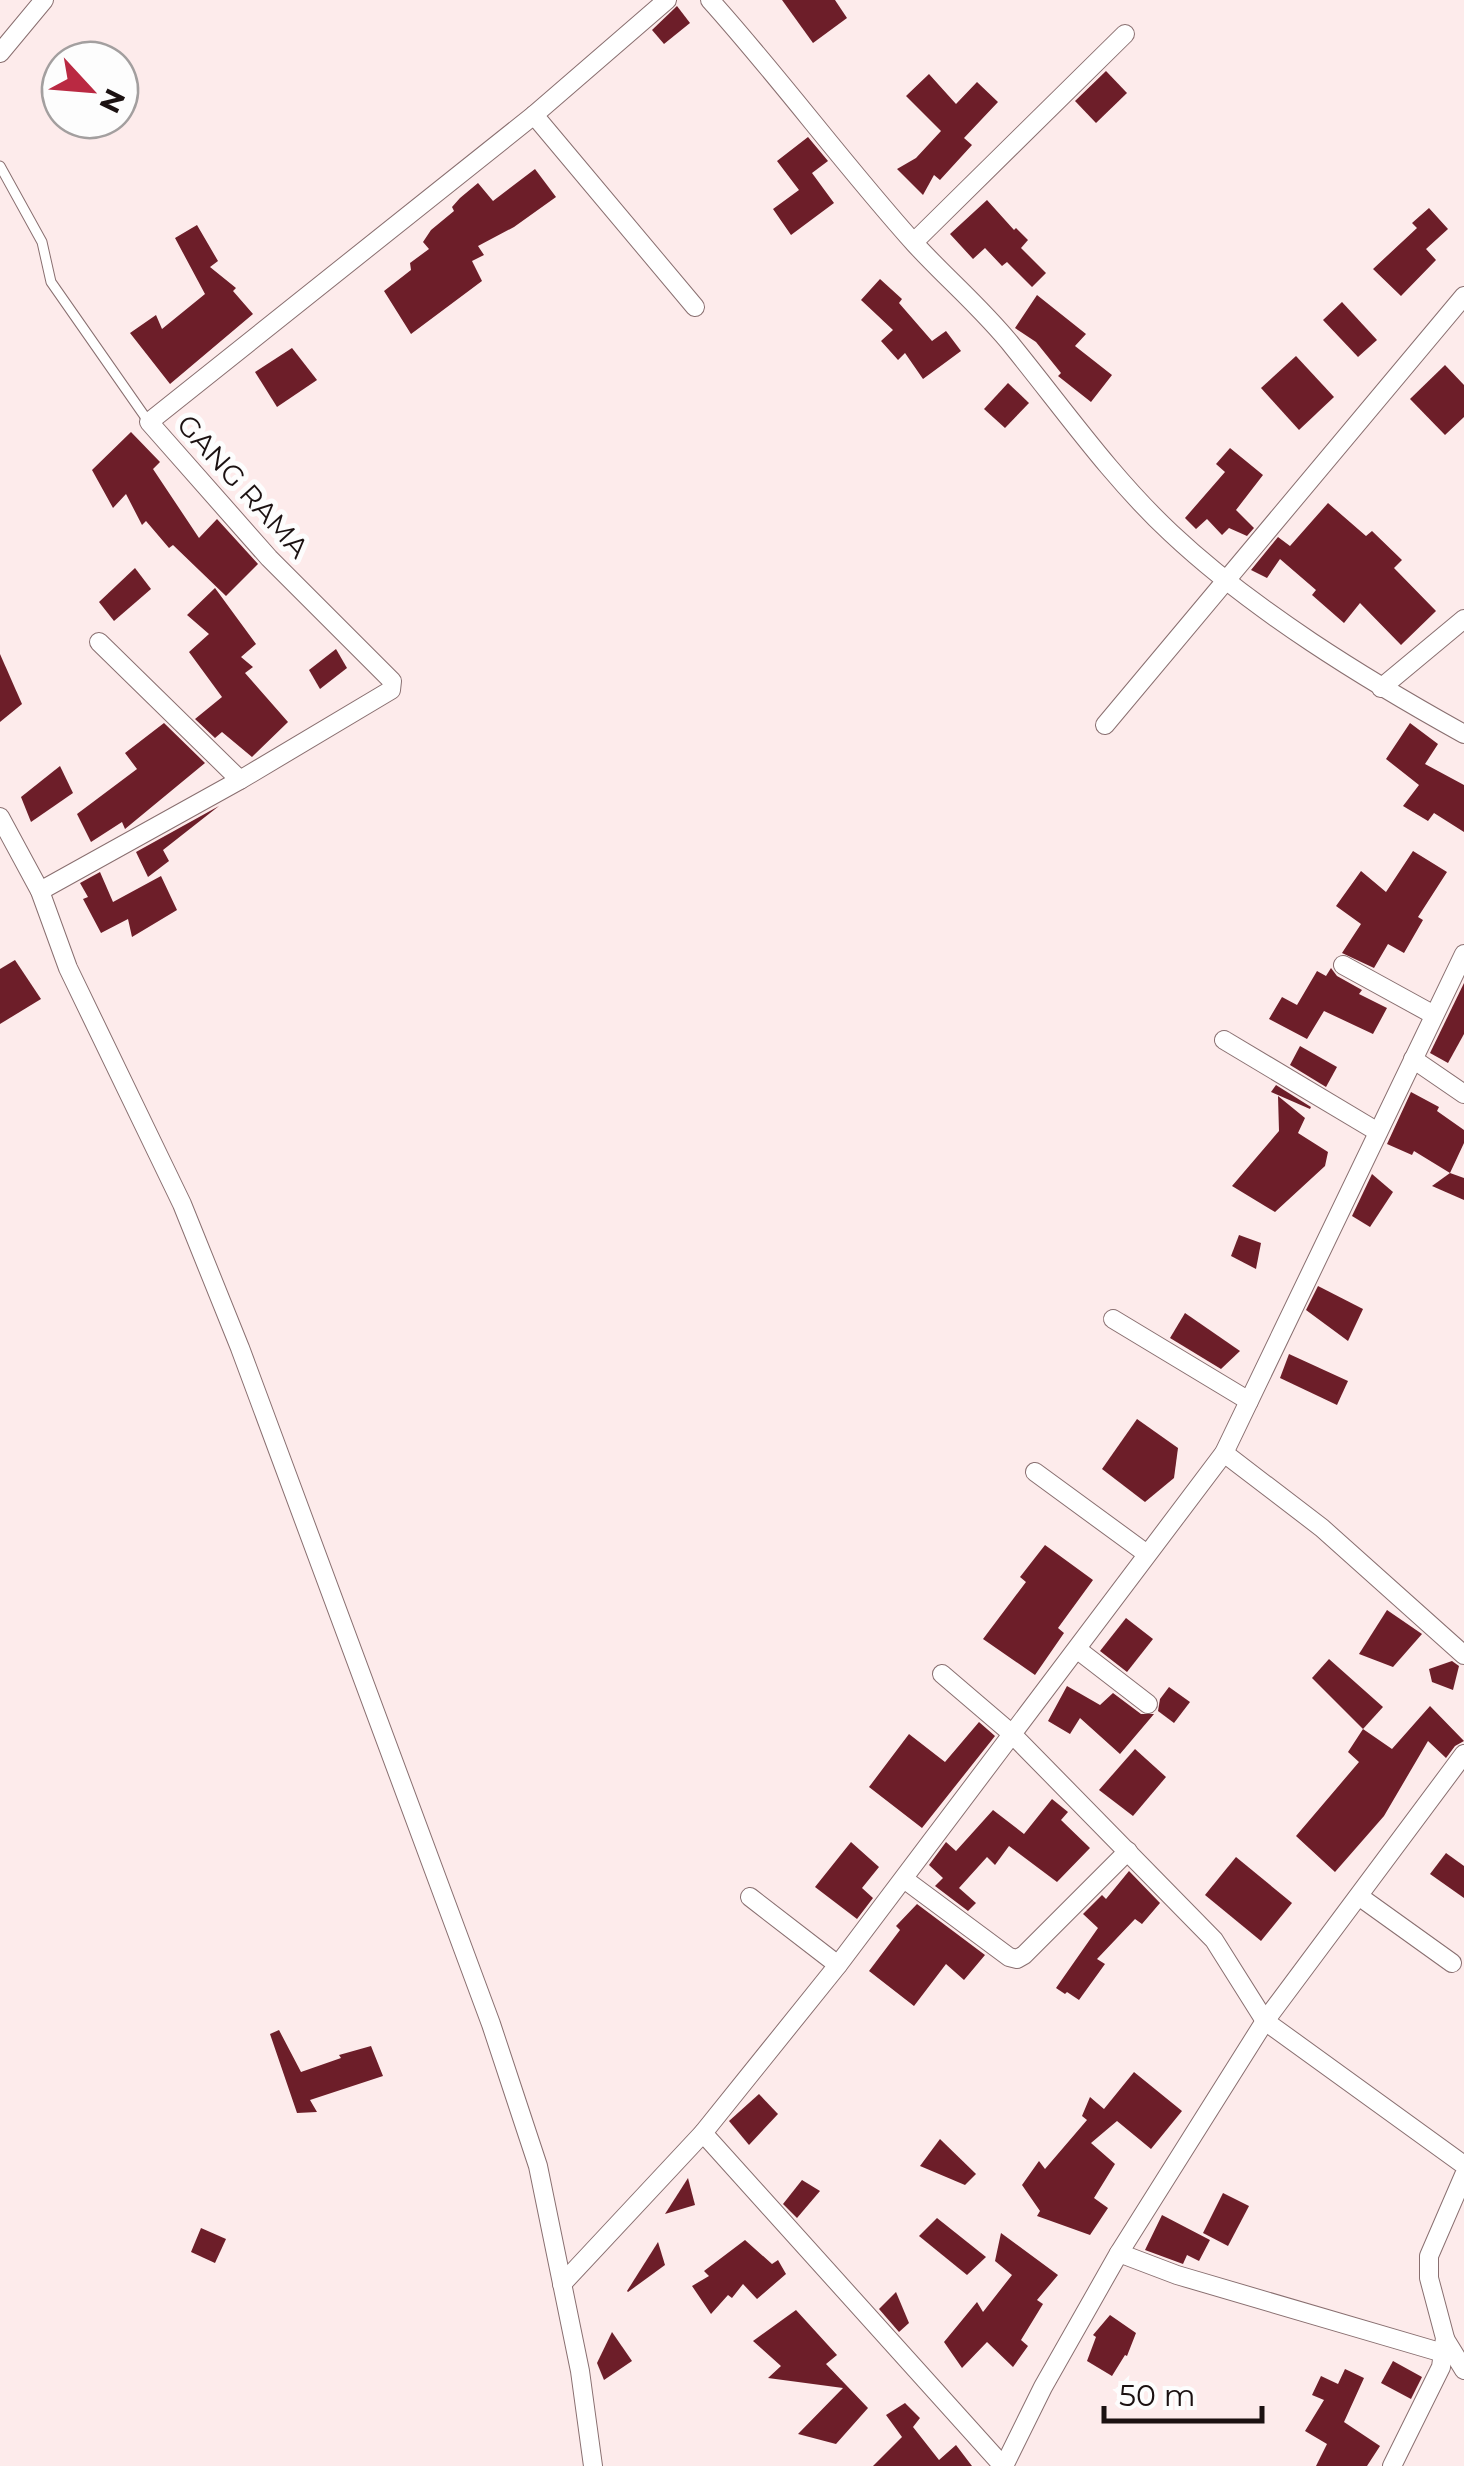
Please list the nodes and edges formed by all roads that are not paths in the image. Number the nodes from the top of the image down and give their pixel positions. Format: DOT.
graph roads {
  1 [pos="44,0"];
  2 [pos="667,0"];
  3 [pos="710,0"];
  4 [pos="1125,34"];
  5 [pos="0,53"];
  6 [pos="534,115"];
  7 [pos="0,166"];
  8 [pos="914,242"];
  9 [pos="1464,296"];
  10 [pos="695,307"];
  11 [pos="149,422"];
  12 [pos="1226,581"];
  13 [pos="1464,618"];
  14 [pos="99,642"];
  15 [pos="1381,688"];
  16 [pos="1105,725"];
  17 [pos="1464,734"];
  18 [pos="240,780"];
  19 [pos="0,817"];
  20 [pos="40,891"];
  21 [pos="1464,954"];
  22 [pos="1343,966"];
  23 [pos="1434,1015"];
  24 [pos="1224,1040"];
  25 [pos="1413,1058"];
  26 [pos="1464,1094"];
  27 [pos="1378,1132"];
  28 [pos="1114,1319"];
  29 [pos="1249,1401"];
  30 [pos="1224,1453"];
  31 [pos="1035,1472"];
  32 [pos="1147,1554"];
  33 [pos="1078,1650"];
  34 [pos="1464,1655"];
  35 [pos="942,1674"];
  36 [pos="1148,1704"];
  37 [pos="1010,1733"];
  38 [pos="1464,1754"];
  39 [pos="1128,1851"];
  40 [pos="904,1879"];
  41 [pos="750,1897"];
  42 [pos="1360,1897"];
  43 [pos="1452,1963"];
  44 [pos="838,1966"];
  45 [pos="1266,2022"];
  46 [pos="703,2133"];
  47 [pos="1464,2164"];
  48 [pos="1464,2175"];
  49 [pos="1119,2253"];
  50 [pos="562,2284"];
  51 [pos="1444,2346"];
  52 [pos="1464,2370"];
  53 [pos="593,2466"];
  54 [pos="1003,2466"];
  55 [pos="1392,2466"];
  1 -- 5 [label="street"];
  2 -- 6 [label="street, GANG RAMA"];
  3 -- 8 [label="street"];
  4 -- 8 [label="street"];
  6 -- 10 [label="street"];
  6 -- 11 [label="street, GANG RAMA"];
  7 -- 11 [label="lane"];
  8 -- 12 [label="street"];
  9 -- 12 [label="street"];
  11 -- 18 [label="street, GANG RAMA"];
  12 -- 15 [label="street"];
  12 -- 16 [label="street"];
  13 -- 15 [label="street"];
  14 -- 18 [label="street"];
  15 -- 17 [label="street"];
  18 -- 20 [label="street, GANG RAMA"];
  19 -- 20 [label="street"];
  20 -- 50 [label="street"];
  21 -- 23 [label="street"];
  22 -- 23 [label="street"];
  23 -- 25 [label="street"];
  24 -- 27 [label="street"];
  25 -- 26 [label="street"];
  25 -- 27 [label="street"];
  27 -- 29 [label="street"];
  28 -- 29 [label="street"];
  29 -- 30 [label="street"];
  30 -- 32 [label="street"];
  30 -- 34 [label="street"];
  31 -- 32 [label="street"];
  32 -- 33 [label="street"];
  33 -- 36 [label="street"];
  33 -- 37 [label="street"];
  35 -- 37 [label="street"];
  37 -- 39 [label="street"];
  37 -- 40 [label="street"];
  38 -- 42 [label="street"];
  39 -- 40 [label="street"];
  39 -- 45 [label="street"];
  40 -- 44 [label="street"];
  41 -- 44 [label="street"];
  42 -- 43 [label="street"];
  42 -- 45 [label="street"];
  44 -- 46 [label="street"];
  45 -- 47 [label="street"];
  45 -- 49 [label="street"];
  46 -- 50 [label="street"];
  46 -- 54 [label="street"];
  48 -- 51 [label="street"];
  49 -- 51 [label="street"];
  49 -- 54 [label="street"];
  50 -- 53 [label="street"];
  51 -- 52 [label="street"];
  51 -- 55 [label="street"];
}
